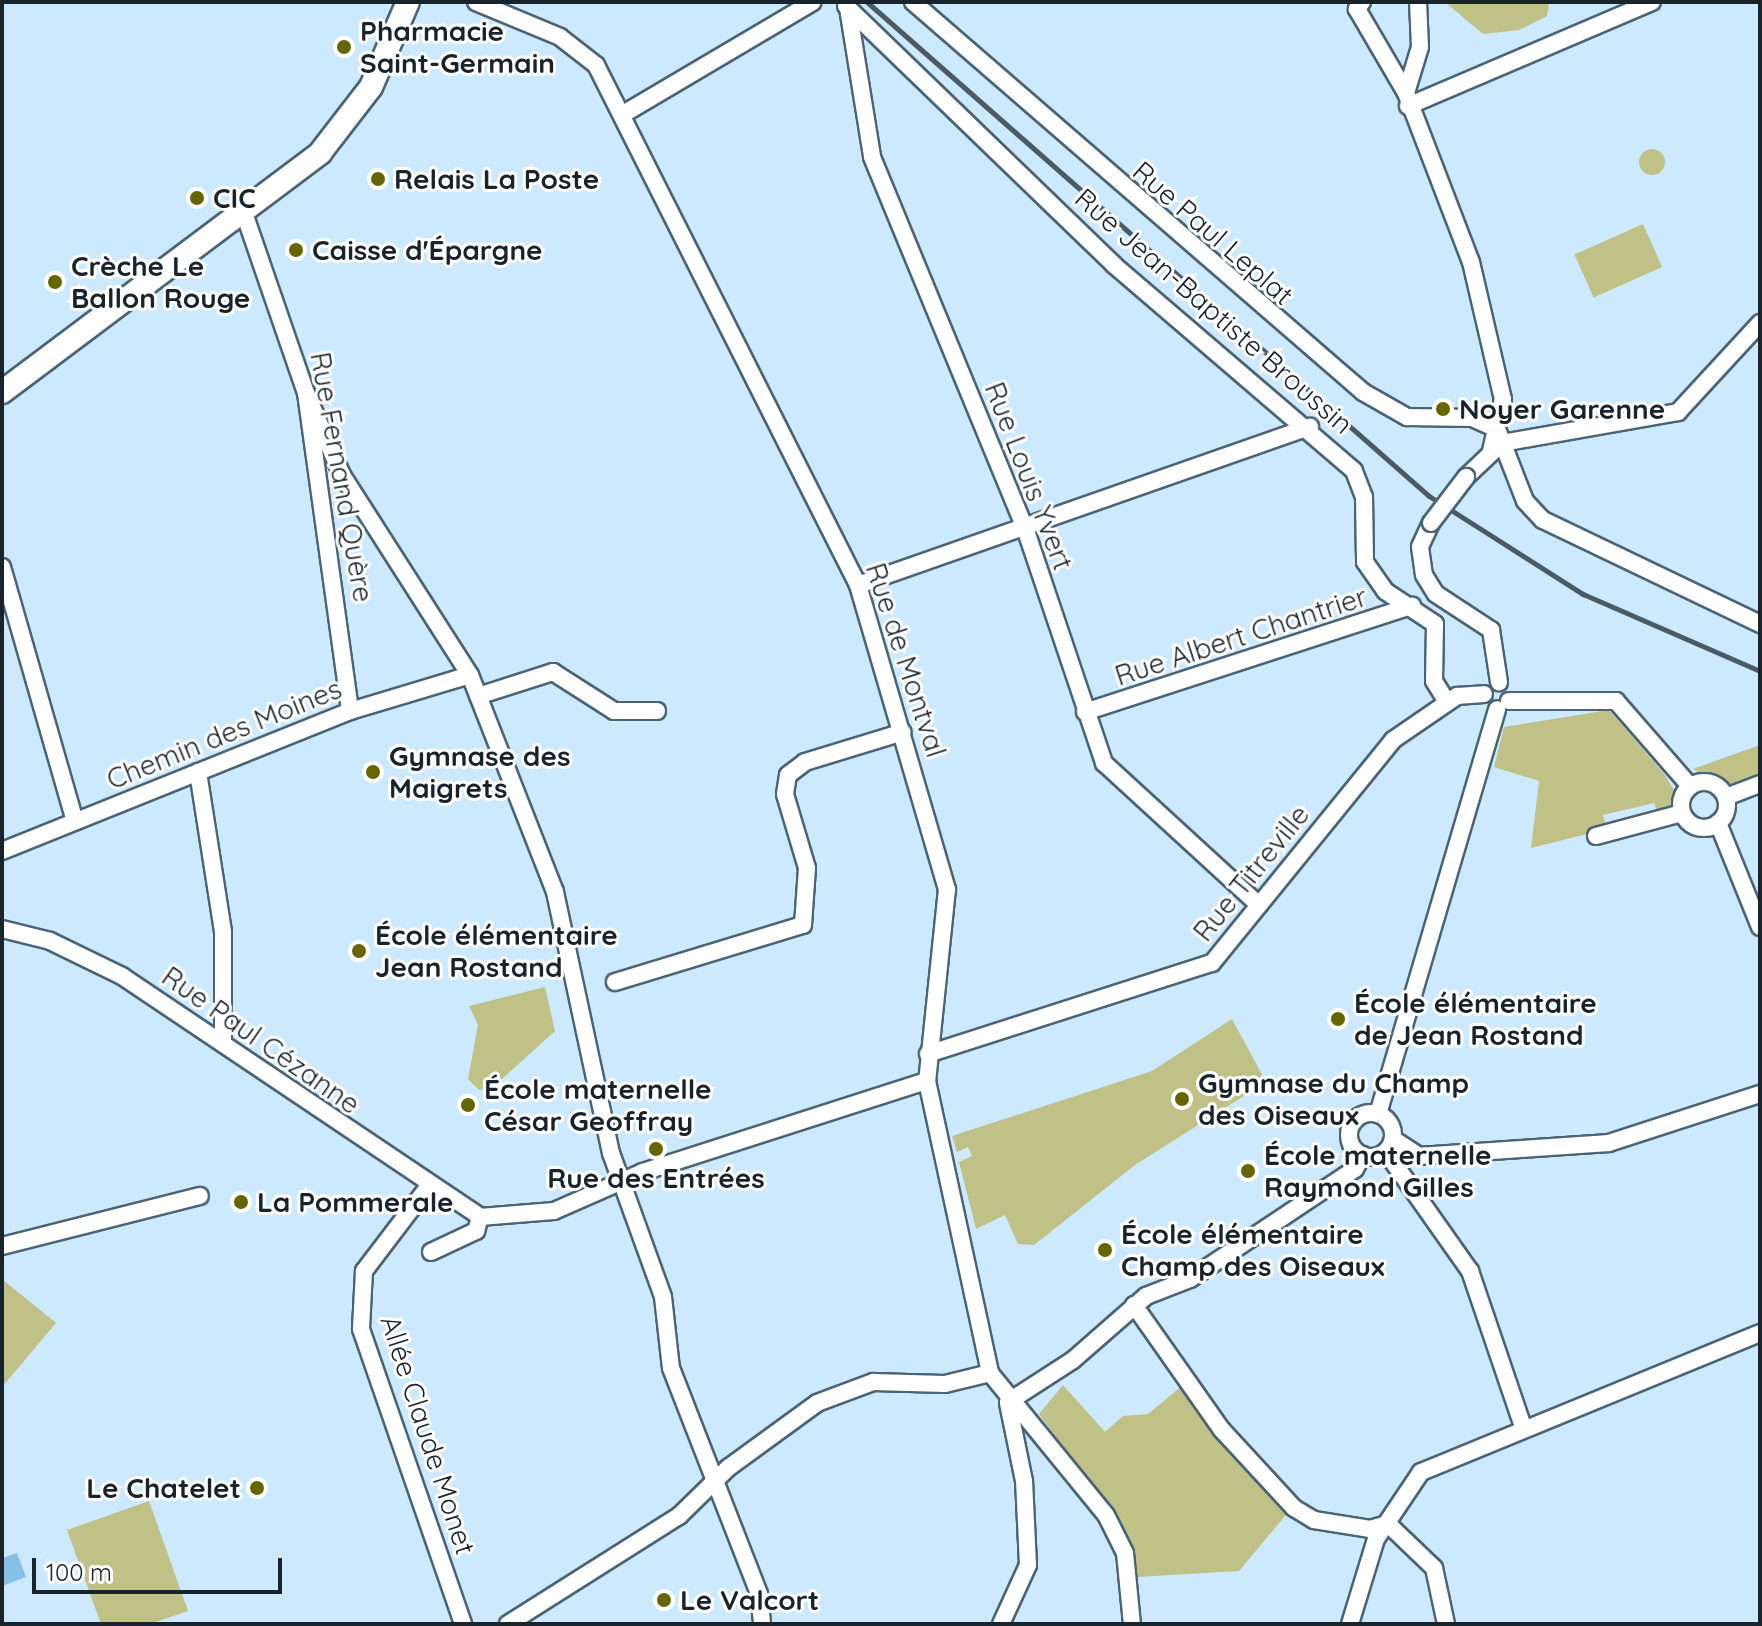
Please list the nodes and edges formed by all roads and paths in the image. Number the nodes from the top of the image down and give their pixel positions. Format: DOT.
graph roads {
  1 [pos="408,2"];
  2 [pos="476,2"];
  3 [pos="813,2"];
  4 [pos="913,2"];
  5 [pos="1362,2"];
  6 [pos="1418,2"];
  7 [pos="1652,2"];
  8 [pos="844,5"];
  9 [pos="1407,100"];
  10 [pos="625,113"];
  11 [pos="244,213"];
  12 [pos="1760,323"];
  13 [pos="2,392"];
  14 [pos="306,393"];
  15 [pos="1310,427"];
  16 [pos="1497,441"];
  17 [pos="1026,531"];
  18 [pos="2,567"];
  19 [pos="858,585"];
  20 [pos="1412,606"];
  21 [pos="1760,624"];
  22 [pos="470,675"];
  23 [pos="1499,682"];
  24 [pos="1484,694"];
  25 [pos="478,696"];
  26 [pos="1447,702"];
  27 [pos="1503,705"];
  28 [pos="350,711"];
  29 [pos="657,711"];
  30 [pos="1085,712"];
  31 [pos="903,732"];
  32 [pos="198,772"];
  33 [pos="1760,784"];
  34 [pos="1690,786"];
  35 [pos="1726,797"];
  36 [pos="1682,813"];
  37 [pos="75,821"];
  38 [pos="1718,823"];
  39 [pos="1596,836"];
  40 [pos="2,851"];
  41 [pos="1259,905"];
  42 [pos="1760,927"];
  43 [pos="2,929"];
  44 [pos="615,982"];
  45 [pos="223,1043"];
  46 [pos="928,1054"];
  47 [pos="927,1081"];
  48 [pos="1760,1094"];
  49 [pos="1378,1114"];
  50 [pos="1389,1145"];
  51 [pos="1362,1155"];
  52 [pos="620,1182"];
  53 [pos="428,1187"];
  54 [pos="200,1196"];
  55 [pos="480,1217"];
  56 [pos="2,1246"];
  57 [pos="431,1252"];
  58 [pos="1134,1305"];
  59 [pos="1760,1333"];
  60 [pos="990,1373"];
  61 [pos="1008,1402"];
  62 [pos="1523,1427"];
  63 [pos="711,1485"];
  64 [pos="1388,1524"];
  65 [pos="463,1624"];
  66 [pos="508,1624"];
  67 [pos="762,1624"];
  68 [pos="1001,1624"];
  69 [pos="1132,1624"];
  70 [pos="1350,1624"];
  71 [pos="1446,1624"];
  1 -- 11 [label="main road"];
  2 -- 10 [label="street, Rue de Montval"];
  3 -- 10 [label="street"];
  4 -- 16 [label="street, Rue Paul Leplat"];
  5 -- 9 [label="street"];
  6 -- 9 [label="street"];
  7 -- 9 [label="street"];
  8 -- 15 [label="street, Rue Jean-Baptiste Broussin"];
  8 -- 17 [label="street, Rue Louis Yvert"];
  9 -- 16 [label="street"];
  10 -- 19 [label="street, Rue de Montval"];
  11 -- 13 [label="main road"];
  11 -- 14 [label="street, Rue Fernand Quère"];
  12 -- 16 [label="street"];
  14 -- 22 [label="street"];
  14 -- 28 [label="street, Rue Fernand Quère"];
  15 -- 17 [label="street"];
  15 -- 20 [label="street, Rue Jean-Baptiste Broussin"];
  16 -- 21 [label="street"];
  16 -- 23 [label="street, bridge"];
  17 -- 19 [label="street"];
  17 -- 30 [label="street, Rue Louis Yvert"];
  18 -- 37 [label="street"];
  19 -- 31 [label="street, Rue de Montval"];
  20 -- 26 [label="street, Rue Jean-Baptiste Broussin"];
  20 -- 30 [label="street, Rue Albert Chantrier"];
  22 -- 25 [label="street"];
  22 -- 28 [label="street, Chemin des Moines"];
  23 -- 24 [label="street"];
  23 -- 27 [label="street"];
  24 -- 26 [label="street, Rue Titreville"];
  24 -- 27 [label="street"];
  25 -- 29 [label="street"];
  25 -- 52 [label="street"];
  26 -- 41 [label="street, Rue Titreville"];
  27 -- 34 [label="street"];
  27 -- 49 [label="street"];
  28 -- 32 [label="street, Chemin des Moines"];
  30 -- 41 [label="street, Rue Louis Yvert"];
  31 -- 44 [label="street"];
  31 -- 46 [label="street, Rue de Montval"];
  32 -- 37 [label="street, Chemin des Moines"];
  32 -- 45 [label="street"];
  33 -- 35 [label="street"];
  34 -- 35 [label="street"];
  34 -- 36 [label="street"];
  35 -- 38 [label="street"];
  36 -- 38 [label="street"];
  36 -- 39 [label="street"];
  37 -- 40 [label="street, Chemin des Moines"];
  38 -- 42 [label="street"];
  41 -- 46 [label="street, Rue Titreville"];
  43 -- 45 [label="street, Rue Paul Cézanne"];
  45 -- 53 [label="street, Rue Paul Cézanne"];
  46 -- 47 [label="street, Rue de Montval"];
  47 -- 52 [label="street"];
  47 -- 60 [label="street, Rue de Montval"];
  48 -- 50 [label="street"];
  49 -- 50 [label="street"];
  49 -- 51 [label="street"];
  50 -- 51 [label="street"];
  50 -- 62 [label="street"];
  51 -- 58 [label="street"];
  52 -- 55 [label="street"];
  52 -- 63 [label="street"];
  53 -- 55 [label="street, Rue Paul Cézanne"];
  53 -- 65 [label="street, Allée Claude Monet"];
  54 -- 56 [label="street"];
  55 -- 57 [label="street"];
  58 -- 61 [label="street"];
  58 -- 64 [label="street"];
  59 -- 62 [label="street"];
  60 -- 61 [label="street, Rue de Montval"];
  60 -- 63 [label="street"];
  61 -- 68 [label="street"];
  61 -- 69 [label="street"];
  62 -- 64 [label="street"];
  63 -- 66 [label="street"];
  63 -- 67 [label="street"];
  64 -- 70 [label="street"];
  64 -- 71 [label="street"];
}
